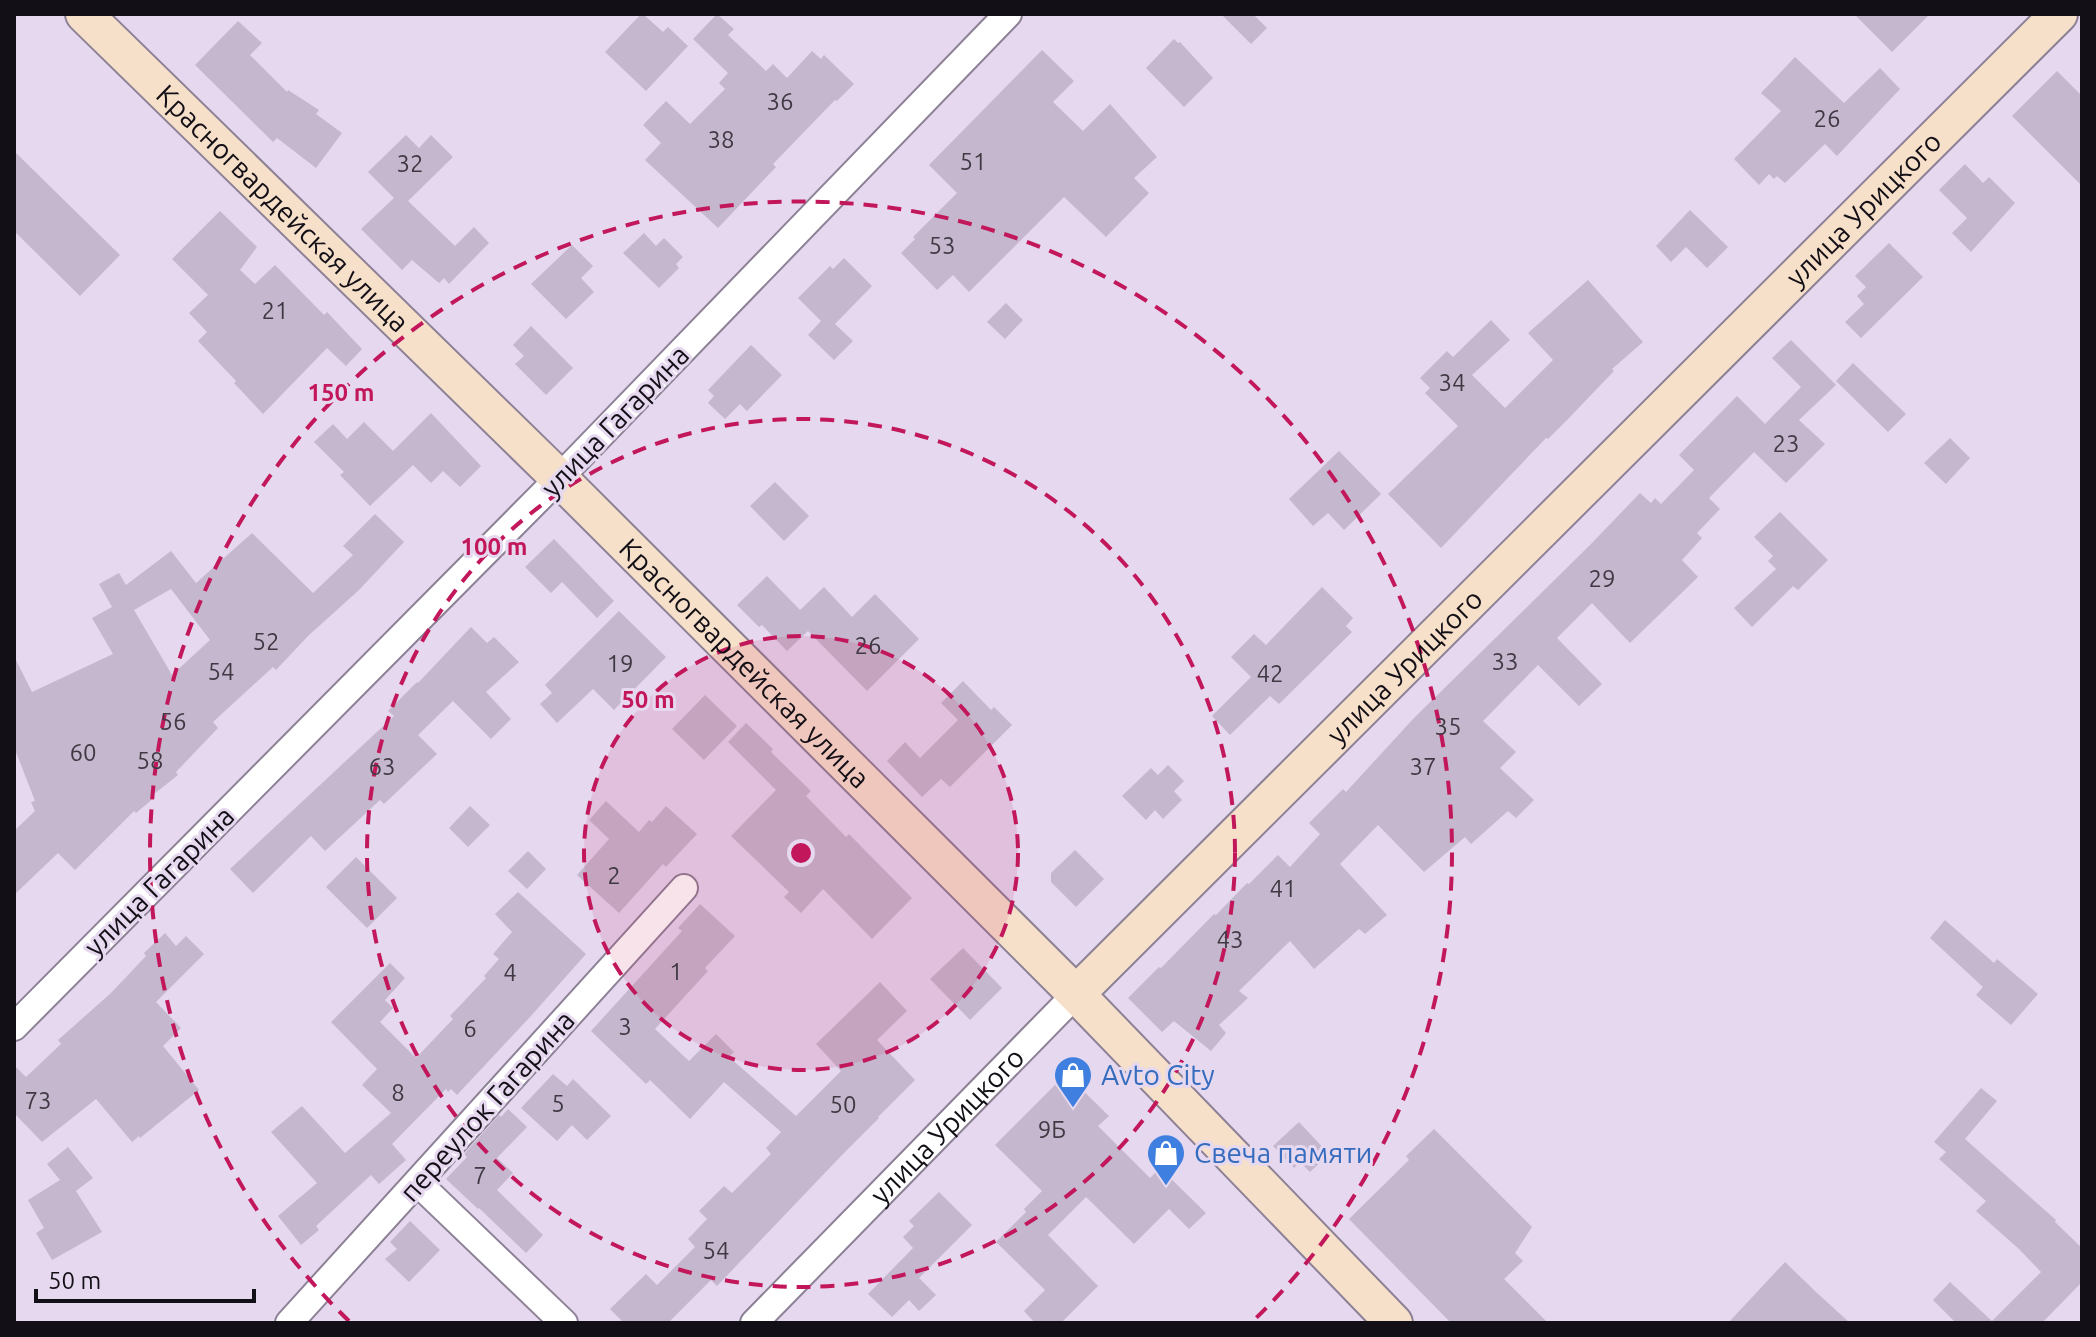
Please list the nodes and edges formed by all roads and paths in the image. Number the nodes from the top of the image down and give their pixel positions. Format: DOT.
graph roads {
  1 [pos="84,14"];
  2 [pos="1008,14"];
  3 [pos="2059,14"];
  4 [pos="559,478"];
  5 [pos="684,888"];
  6 [pos="1076,994"];
  7 [pos="14,1027"];
  8 [pos="418,1183"];
  9 [pos="289,1323"];
  10 [pos="564,1323"];
  11 [pos="754,1323"];
  12 [pos="1394,1323"];
  1 -- 4 [label="main road, Красногвардейская улица"];
  2 -- 4 [label="street, улица Гагарина"];
  3 -- 6 [label="main road, улица Урицкого"];
  4 -- 6 [label="main road, Красногвардейская улица"];
  4 -- 7 [label="street, улица Гагарина"];
  5 -- 8 [label="street, переулок Гагарина"];
  6 -- 11 [label="street, улица Урицкого"];
  6 -- 12 [label="main road, Красногвардейская улица"];
  8 -- 9 [label="street, переулок Гагарина"];
  8 -- 10 [label="street"];
}
